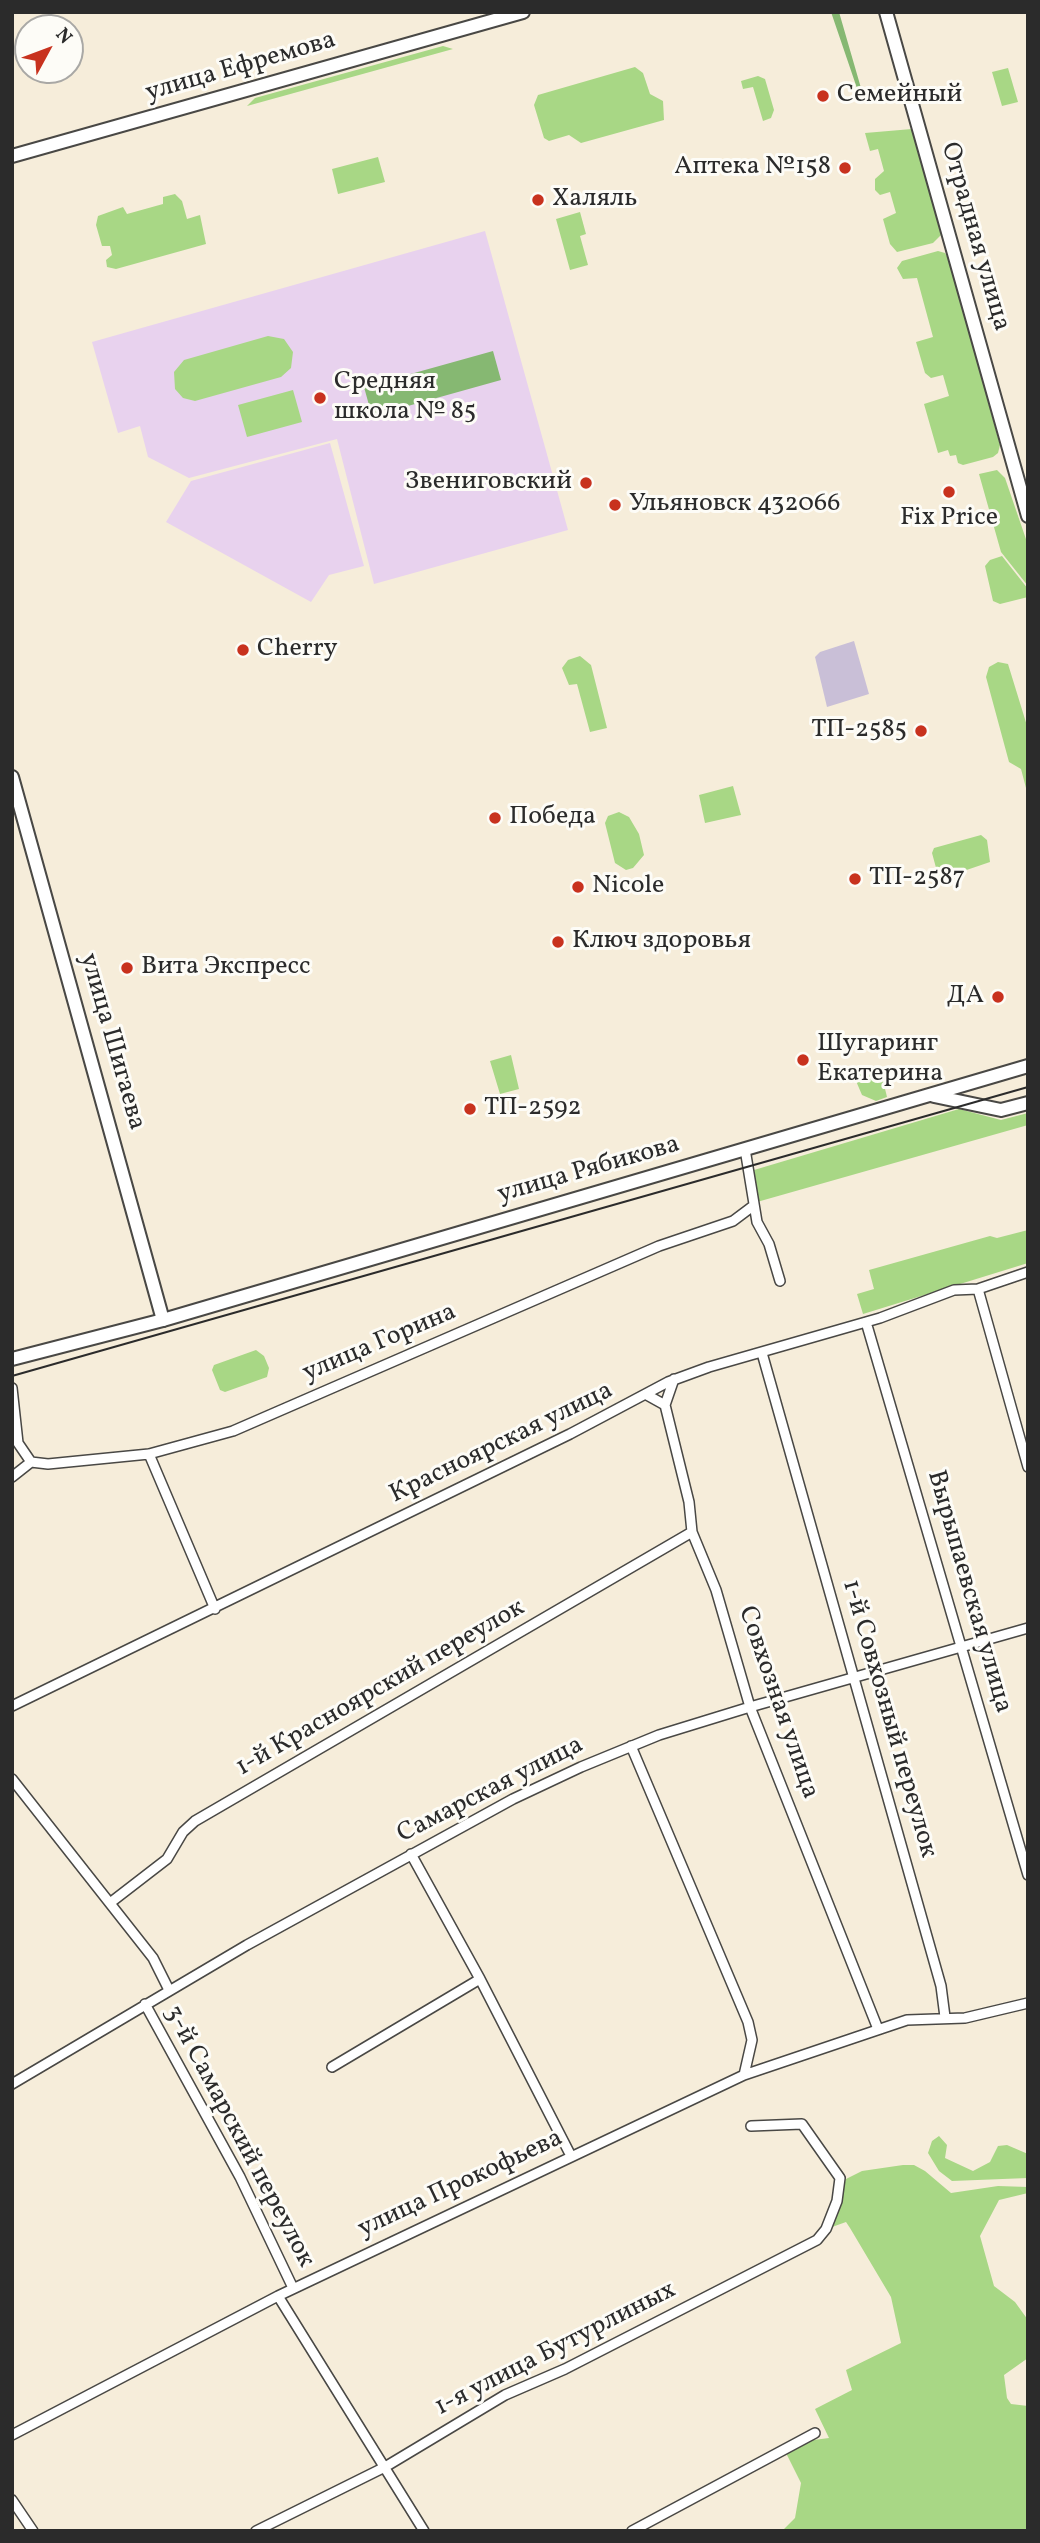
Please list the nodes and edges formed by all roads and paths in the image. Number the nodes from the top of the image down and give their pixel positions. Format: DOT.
graph roads {
  1 [pos="523,12"];
  2 [pos="886,12"];
  3 [pos="12,156"];
  4 [pos="1028,516"];
  5 [pos="12,777"];
  6 [pos="1028,1066"];
  7 [pos="926,1096"];
  8 [pos="1028,1103"];
  9 [pos="745,1149"];
  10 [pos="753,1206"];
  11 [pos="1028,1272"];
  12 [pos="780,1281"];
  13 [pos="978,1289"];
  14 [pos="163,1320"];
  15 [pos="866,1322"];
  16 [pos="762,1353"];
  17 [pos="12,1359"];
  18 [pos="674,1379"];
  19 [pos="12,1388"];
  20 [pos="647,1395"];
  21 [pos="665,1405"];
  22 [pos="149,1454"];
  23 [pos="31,1462"];
  24 [pos="1028,1467"];
  25 [pos="13,1477"];
  26 [pos="692,1532"];
  27 [pos="215,1609"];
  28 [pos="1028,1628"];
  29 [pos="962,1647"];
  30 [pos="855,1677"];
  31 [pos="12,1706"];
  32 [pos="750,1707"];
  33 [pos="631,1746"];
  34 [pos="12,1779"];
  35 [pos="411,1854"];
  36 [pos="1028,1875"];
  37 [pos="110,1903"];
  38 [pos="480,1979"];
  39 [pos="169,1990"];
  40 [pos="1028,2003"];
  41 [pos="145,2004"];
  42 [pos="945,2017"];
  43 [pos="878,2029"];
  44 [pos="332,2067"];
  45 [pos="744,2075"];
  46 [pos="12,2084"];
  47 [pos="751,2126"];
  48 [pos="571,2156"];
  49 [pos="293,2288"];
  50 [pos="278,2295"];
  51 [pos="815,2433"];
  52 [pos="12,2435"];
  53 [pos="385,2467"];
  54 [pos="12,2500"];
  55 [pos="33,2531"];
  56 [pos="256,2531"];
  57 [pos="424,2531"];
  58 [pos="632,2531"];
  1 -- 3 [label="street, улица Ефремова"];
  2 -- 4 [label="street, Отрадная улица"];
  5 -- 14 [label="street, улица Шигаева"];
  6 -- 7 [label="street, улица Рябикова"];
  7 -- 8 [label="street"];
  7 -- 9 [label="street, улица Рябикова"];
  9 -- 10 [label="street"];
  9 -- 14 [label="street, улица Рябикова"];
  10 -- 12 [label="street"];
  10 -- 22 [label="street, улица Горина"];
  11 -- 13 [label="street, Красноярская улица"];
  13 -- 15 [label="street, Красноярская улица"];
  13 -- 24 [label="street"];
  14 -- 17 [label="street, улица Рябикова"];
  15 -- 16 [label="street, Красноярская улица"];
  15 -- 29 [label="street, Вырыпаевская улица"];
  16 -- 18 [label="street, Красноярская улица"];
  16 -- 30 [label="street, 1-й Совхозный переулок"];
  18 -- 20 [label="street, Красноярская улица"];
  18 -- 21 [label="street"];
  19 -- 23 [label="street"];
  20 -- 21 [label="street"];
  20 -- 27 [label="street, Красноярская улица"];
  21 -- 26 [label="street, Совхозная улица"];
  22 -- 23 [label="street, улица Горина"];
  22 -- 27 [label="street"];
  23 -- 25 [label="street"];
  26 -- 32 [label="street, Совхозная улица"];
  26 -- 37 [label="street, 1-й Красноярский переулок"];
  27 -- 31 [label="street, Красноярская улица"];
  28 -- 29 [label="street, Самарская улица"];
  29 -- 30 [label="street, Самарская улица"];
  29 -- 36 [label="street, Вырыпаевская улица"];
  30 -- 32 [label="street, Самарская улица"];
  30 -- 42 [label="street, 1-й Совхозный переулок"];
  32 -- 33 [label="street, Самарская улица"];
  32 -- 43 [label="street, Совхозная улица"];
  33 -- 35 [label="street, Самарская улица"];
  33 -- 45 [label="street"];
  34 -- 37 [label="street, 3-й Самарский переулок"];
  35 -- 38 [label="street"];
  35 -- 39 [label="street, Самарская улица"];
  37 -- 39 [label="street, 3-й Самарский переулок"];
  38 -- 44 [label="street"];
  38 -- 48 [label="street"];
  39 -- 41 [label="street, Самарская улица"];
  40 -- 42 [label="street"];
  41 -- 46 [label="street, Самарская улица"];
  41 -- 49 [label="street, 3-й Самарский переулок"];
  42 -- 43 [label="street, улица Прокофьева"];
  43 -- 45 [label="street, улица Прокофьева"];
  45 -- 48 [label="street, улица Прокофьева"];
  47 -- 53 [label="street, 1-я улица Бутурлиных"];
  48 -- 49 [label="street, улица Прокофьева"];
  49 -- 50 [label="street, улица Прокофьева"];
  50 -- 52 [label="street, улица Прокофьева"];
  50 -- 53 [label="street, 3-й Самарский переулок"];
  51 -- 58 [label="street"];
  53 -- 56 [label="street, 1-я улица Бутурлиных"];
  53 -- 57 [label="street, 3-й Самарский переулок"];
  54 -- 55 [label="street"];
}
